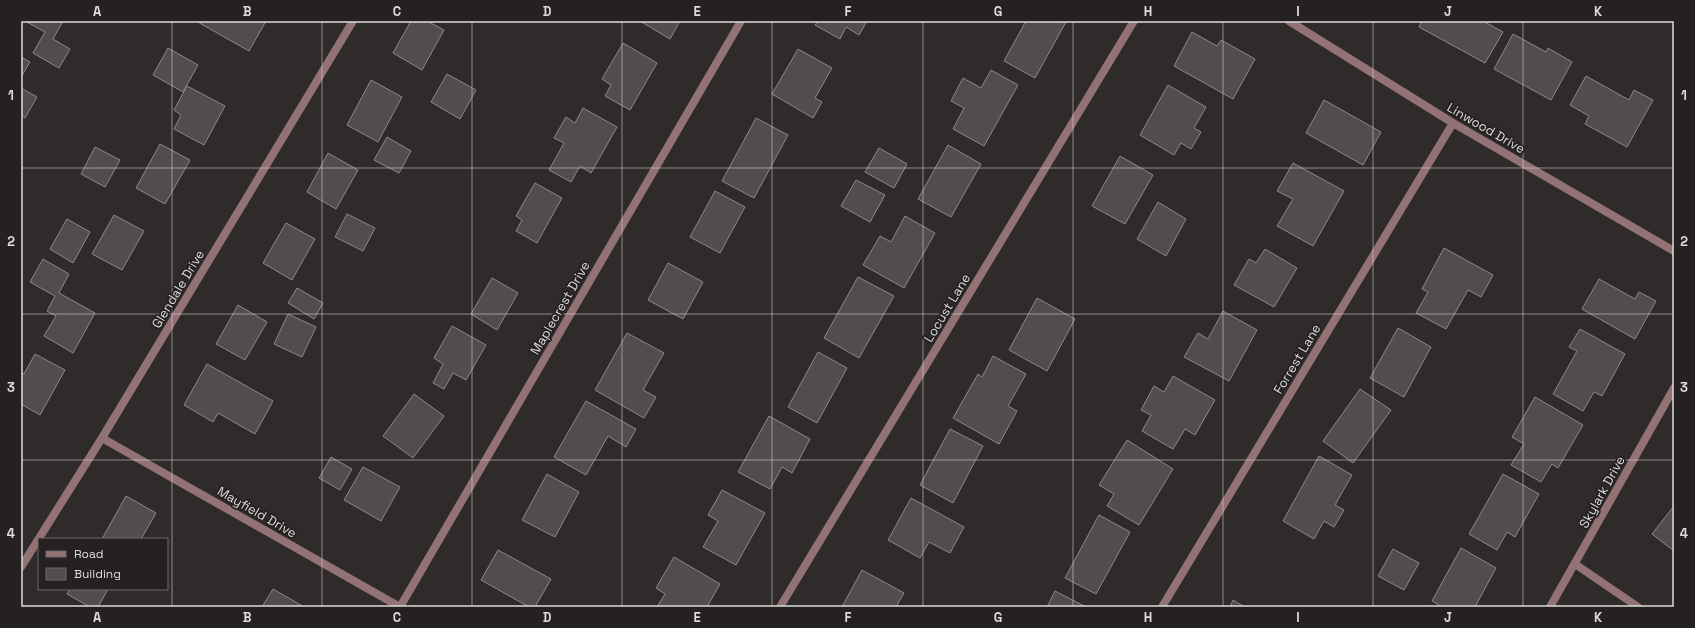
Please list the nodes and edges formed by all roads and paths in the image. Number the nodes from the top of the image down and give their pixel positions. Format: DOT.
graph roads {
  1 [pos="353,21"];
  2 [pos="741,21"];
  3 [pos="1134,21"];
  4 [pos="1289,21"];
  5 [pos="1453,123"];
  6 [pos="1674,251"];
  7 [pos="1674,388"];
  8 [pos="102,438"];
  9 [pos="40,538"];
  10 [pos="38,541"];
  11 [pos="1575,564"];
  12 [pos="21,568"];
  13 [pos="400,607"];
  14 [pos="780,607"];
  15 [pos="1162,607"];
  16 [pos="1550,607"];
  17 [pos="1638,607"];
  1 -- 8 [label="street, Glendale Drive"];
  2 -- 13 [label="street, Maplecrest Drive"];
  3 -- 14 [label="street, Locust Lane"];
  4 -- 5 [label="street, Linwood Drive"];
  5 -- 6 [label="street, Linwood Drive"];
  5 -- 15 [label="street, Forrest Lane"];
  7 -- 11 [label="street, Skylark Drive"];
  8 -- 9 [label="street, Glendale Drive"];
  8 -- 13 [label="street, Mayfield Drive"];
  10 -- 12 [label="street, Glendale Drive"];
  11 -- 16 [label="street, Skylark Drive"];
  11 -- 17 [label="street"];
}
